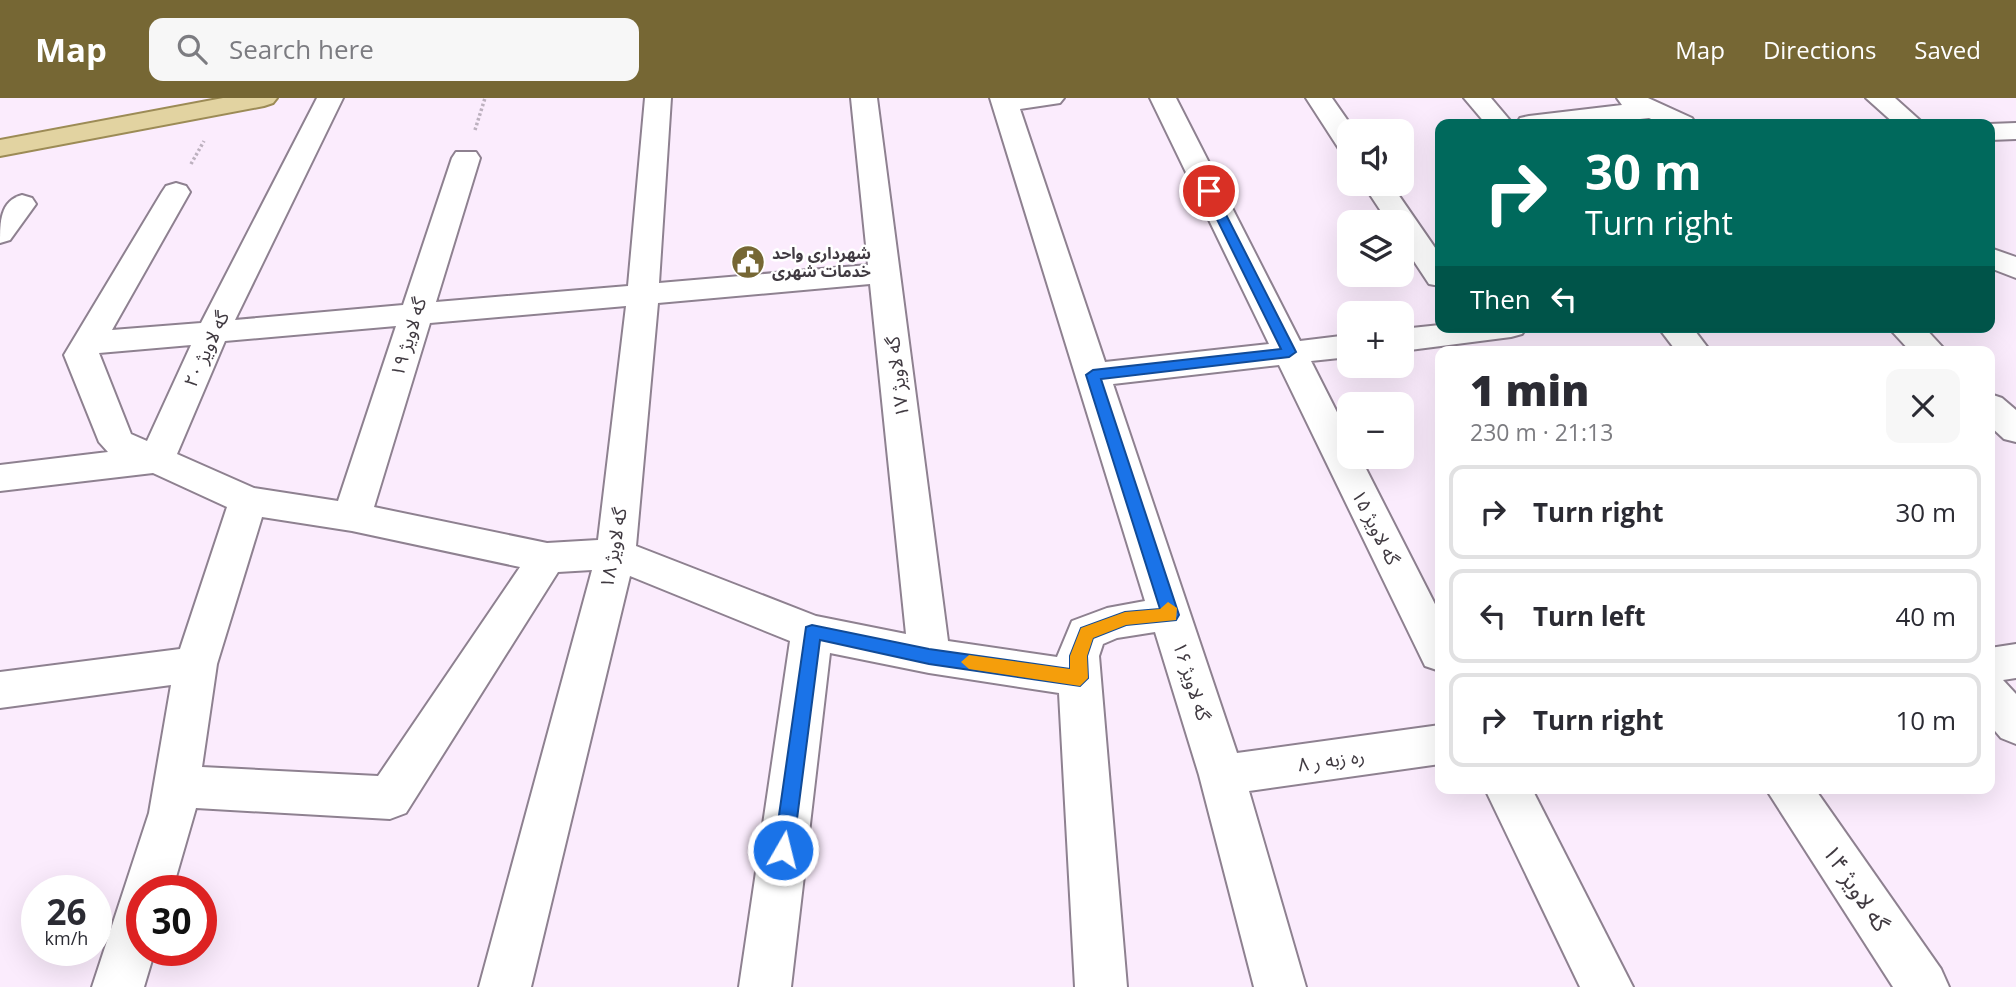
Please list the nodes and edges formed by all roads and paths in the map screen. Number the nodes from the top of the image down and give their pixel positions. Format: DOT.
graph roads {
  1 [pos="153,98"];
  2 [pos="264,98"];
  3 [pos="330,98"];
  4 [pos="658,98"];
  5 [pos="864,98"];
  6 [pos="1051,98"];
  7 [pos="1163,98"];
  8 [pos="1319,98"];
  9 [pos="1477,98"];
  10 [pos="1627,98"];
  11 [pos="1879,98"];
  12 [pos="1004,100"];
  13 [pos="224,104"];
  14 [pos="1650,110"];
  15 [pos="1496,119"];
  16 [pos="1572,119"];
  17 [pos="1671,119"];
  18 [pos="1905,119"];
  19 [pos="1337,125"];
  20 [pos="0,128"];
  21 [pos="2016,131"];
  22 [pos="1995,132"];
  23 [pos="0,148"];
  24 [pos="466,158"];
  25 [pos="176,192"];
  26 [pos="1385,196"];
  27 [pos="22,204"];
  28 [pos="0,234"];
  29 [pos="1995,259"];
  30 [pos="2016,269"];
  31 [pos="1435,270"];
  32 [pos="1995,271"];
  33 [pos="885,272"];
  34 [pos="643,293"];
  35 [pos="415,312"];
  36 [pos="213,331"];
  37 [pos="1910,333"];
  38 [pos="1481,337"];
  39 [pos="1414,340"];
  40 [pos="88,343"];
  41 [pos="1925,346"];
  42 [pos="1337,347"];
  43 [pos="1289,352"];
  44 [pos="1093,375"];
  45 [pos="1995,411"];
  46 [pos="2016,430"];
  47 [pos="156,460"];
  48 [pos="0,478"];
  49 [pos="248,501"];
  50 [pos="352,517"];
  51 [pos="616,554"];
  52 [pos="547,558"];
  53 [pos="1170,615"];
  54 [pos="812,632"];
  55 [pos="1435,644"];
  56 [pos="929,656"];
  57 [pos="2016,661"];
  58 [pos="196,664"];
  59 [pos="1995,664"];
  60 [pos="1080,678"];
  61 [pos="0,690"];
  62 [pos="1995,700"];
  63 [pos="2016,725"];
  64 [pos="1435,745"];
  65 [pos="1222,775"];
  66 [pos="177,786"];
  67 [pos="1510,794"];
  68 [pos="1792,794"];
  69 [pos="153,875"];
  70 [pos="126,962"];
  71 [pos="118,987"];
  72 [pos="505,987"];
  73 [pos="765,987"];
  74 [pos="1101,987"];
  75 [pos="1280,987"];
  76 [pos="1606,987"];
  77 [pos="1923,987"];
  1 -- 20 [label="main road"];
  2 -- 13 [label="main road"];
  3 -- 36 [label="street, گه لاویژ ۲۰"];
  4 -- 34 [label="street, گه لاویژ ۱۸"];
  5 -- 33 [label="street, گه لاویژ ۱۷"];
  6 -- 12 [label="street"];
  7 -- 43 [label="street, گه لاویژ ۱۵"];
  8 -- 19 [label="street"];
  9 -- 15 [label="street"];
  10 -- 14 [label="street"];
  11 -- 18 [label="street"];
  12 -- 44 [label="street, ۱۶ گه لاویژ"];
  13 -- 23 [label="main road"];
  13 -- 25 [label="path"];
  14 -- 16 [label="street"];
  14 -- 17 [label="street"];
  21 -- 22 [label="street"];
  24 -- 35 [label="street, ۱۹ گه لاویژ"];
  25 -- 40 [label="street"];
  26 -- 31 [label="street"];
  27 -- 28 [label="street"];
  29 -- 30 [label="street"];
  30 -- 32 [label="street"];
  33 -- 34 [label="street"];
  33 -- 56 [label="street, گه لاویژ ۱۷"];
  34 -- 35 [label="street"];
  34 -- 51 [label="street, گه لاویژ ۱۸"];
  35 -- 36 [label="street"];
  35 -- 50 [label="street, ۱۹ گه لاویژ"];
  36 -- 40 [label="street"];
  36 -- 47 [label="street, گه لاویژ ۲۰"];
  37 -- 41 [label="street"];
  38 -- 39 [label="street"];
  40 -- 47 [label="street"];
  42 -- 43 [label="street"];
  43 -- 44 [label="street"];
  43 -- 55 [label="street, گه لاویژ ۱۵"];
  44 -- 53 [label="street, ۱۶ گه لاویژ"];
  45 -- 46 [label="street"];
  47 -- 48 [label="street"];
  47 -- 49 [label="street"];
  49 -- 50 [label="street"];
  49 -- 58 [label="street"];
  50 -- 52 [label="street"];
  51 -- 52 [label="street"];
  51 -- 54 [label="street"];
  51 -- 72 [label="street, گه لاویژ ۱۸"];
  52 -- 66 [label="street"];
  53 -- 60 [label="street"];
  53 -- 65 [label="street, ۱۶ گه لاویژ"];
  54 -- 56 [label="street"];
  54 -- 73 [label="street"];
  56 -- 60 [label="street"];
  57 -- 59 [label="street"];
  58 -- 61 [label="street"];
  58 -- 66 [label="street"];
  60 -- 74 [label="street"];
  62 -- 63 [label="street"];
  64 -- 65 [label="street, ۸ ره زبه ر"];
  65 -- 75 [label="street, ۱۶ گه لاویژ"];
  66 -- 69 [label="street"];
  67 -- 76 [label="street"];
  68 -- 77 [label="street, گه لاویژ ۱۴"];
  70 -- 71 [label="street"];
}
